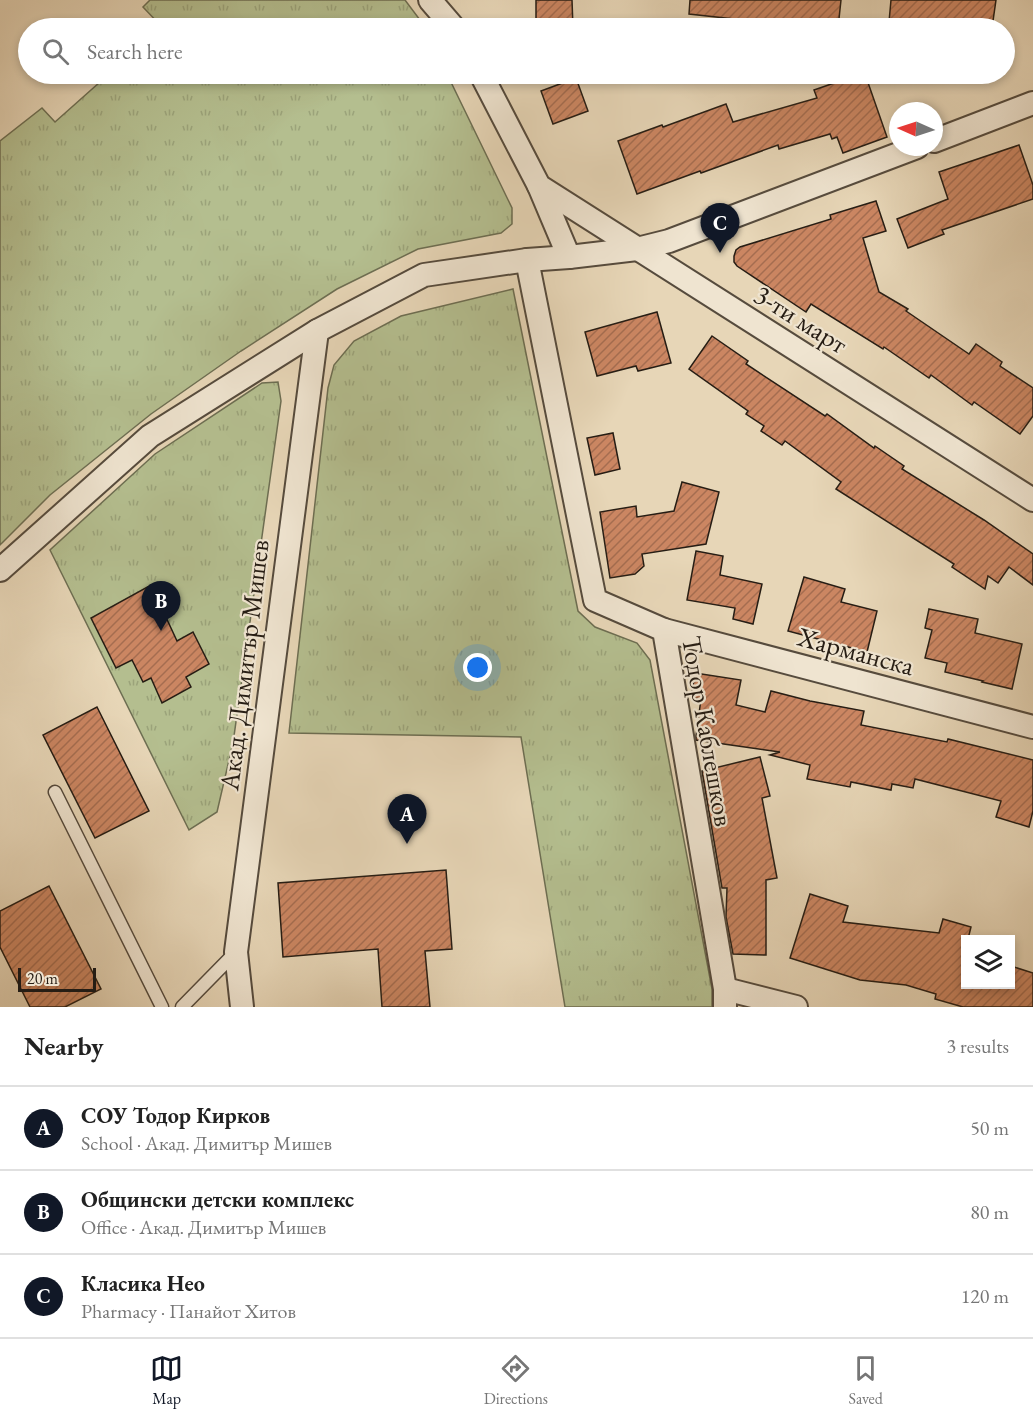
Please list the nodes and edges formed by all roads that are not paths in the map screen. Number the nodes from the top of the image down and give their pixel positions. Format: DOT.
graph roads {
  1 [pos="430,0"];
  2 [pos="450,0"];
  3 [pos="445,18"];
  4 [pos="456,18"];
  5 [pos="486,84"];
  6 [pos="1033,103"];
  7 [pos="943,138"];
  8 [pos="893,156"];
  9 [pos="539,186"];
  10 [pos="637,249"];
  11 [pos="569,257"];
  12 [pos="527,260"];
  13 [pos="316,331"];
  14 [pos="1033,500"];
  15 [pos="0,570"];
  16 [pos="664,630"];
  17 [pos="1033,727"];
  18 [pos="55,792"];
  19 [pos="236,952"];
  20 [pos="725,998"];
  21 [pos="162,1007"];
  22 [pos="182,1007"];
  23 [pos="242,1007"];
  24 [pos="796,1007"];
  1 -- 3 [label="street"];
  2 -- 4 [label="street"];
  5 -- 9 [label="street, 3-ти март"];
  6 -- 7 [label="street"];
  8 -- 10 [label="street"];
  9 -- 10 [label="street, 3-ти март"];
  9 -- 11 [label="street, 3-ти март"];
  10 -- 11 [label="street"];
  10 -- 14 [label="street, 3-ти март"];
  11 -- 12 [label="street"];
  12 -- 13 [label="street"];
  12 -- 16 [label="street, Тодор Каблешков"];
  13 -- 15 [label="street"];
  13 -- 19 [label="street, Акад. Димитър Мишев"];
  16 -- 17 [label="street, Харманска"];
  16 -- 20 [label="street, Тодор Каблешков"];
  18 -- 21 [label="lane"];
  19 -- 22 [label="lane"];
  19 -- 23 [label="street, Акад. Димитър Мишев"];
  20 -- 24 [label="street"];
}
